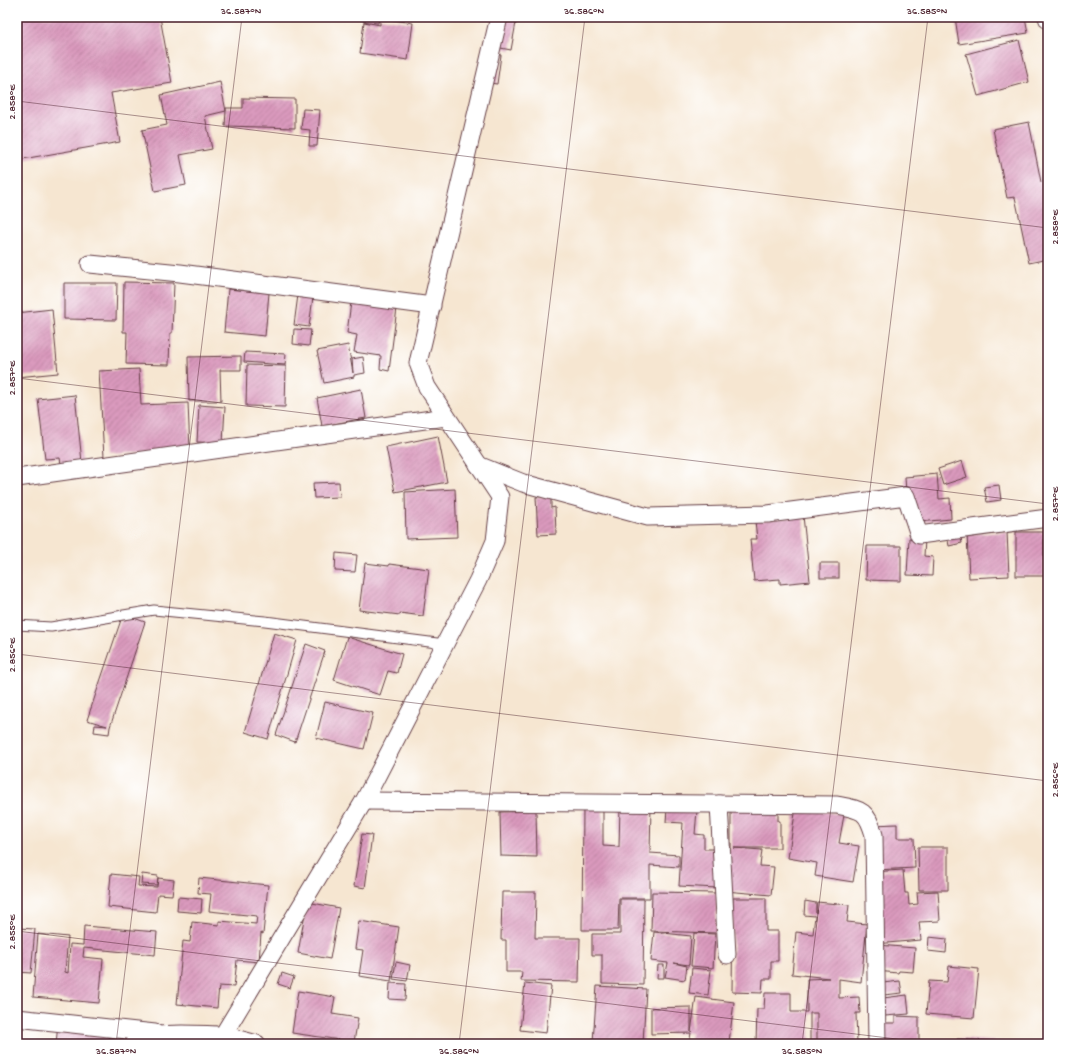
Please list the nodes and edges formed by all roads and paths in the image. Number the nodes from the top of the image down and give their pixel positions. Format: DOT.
graph roads {
  1 [pos="499,17"];
  2 [pos="90,264"];
  3 [pos="432,306"];
  4 [pos="446,417"];
  5 [pos="478,465"];
  6 [pos="17,478"];
  7 [pos="1048,518"];
  8 [pos="17,625"];
  9 [pos="445,644"];
  10 [pos="364,800"];
  11 [pos="719,804"];
  12 [pos="727,955"];
  13 [pos="17,1018"];
  14 [pos="167,1034"];
  15 [pos="223,1035"];
  16 [pos="134,1044"];
  17 [pos="257,1044"];
  18 [pos="877,1044"];
  1 -- 3 [label="street"];
  2 -- 3 [label="street"];
  3 -- 4 [label="street"];
  4 -- 5 [label="street"];
  4 -- 6 [label="street"];
  5 -- 7 [label="street"];
  5 -- 9 [label="street"];
  8 -- 9 [label="lane"];
  9 -- 10 [label="street"];
  10 -- 11 [label="street"];
  10 -- 15 [label="street"];
  11 -- 12 [label="street"];
  11 -- 18 [label="street"];
  13 -- 14 [label="street"];
  14 -- 15 [label="street"];
  14 -- 16 [label="street"];
  15 -- 17 [label="street"];
}
